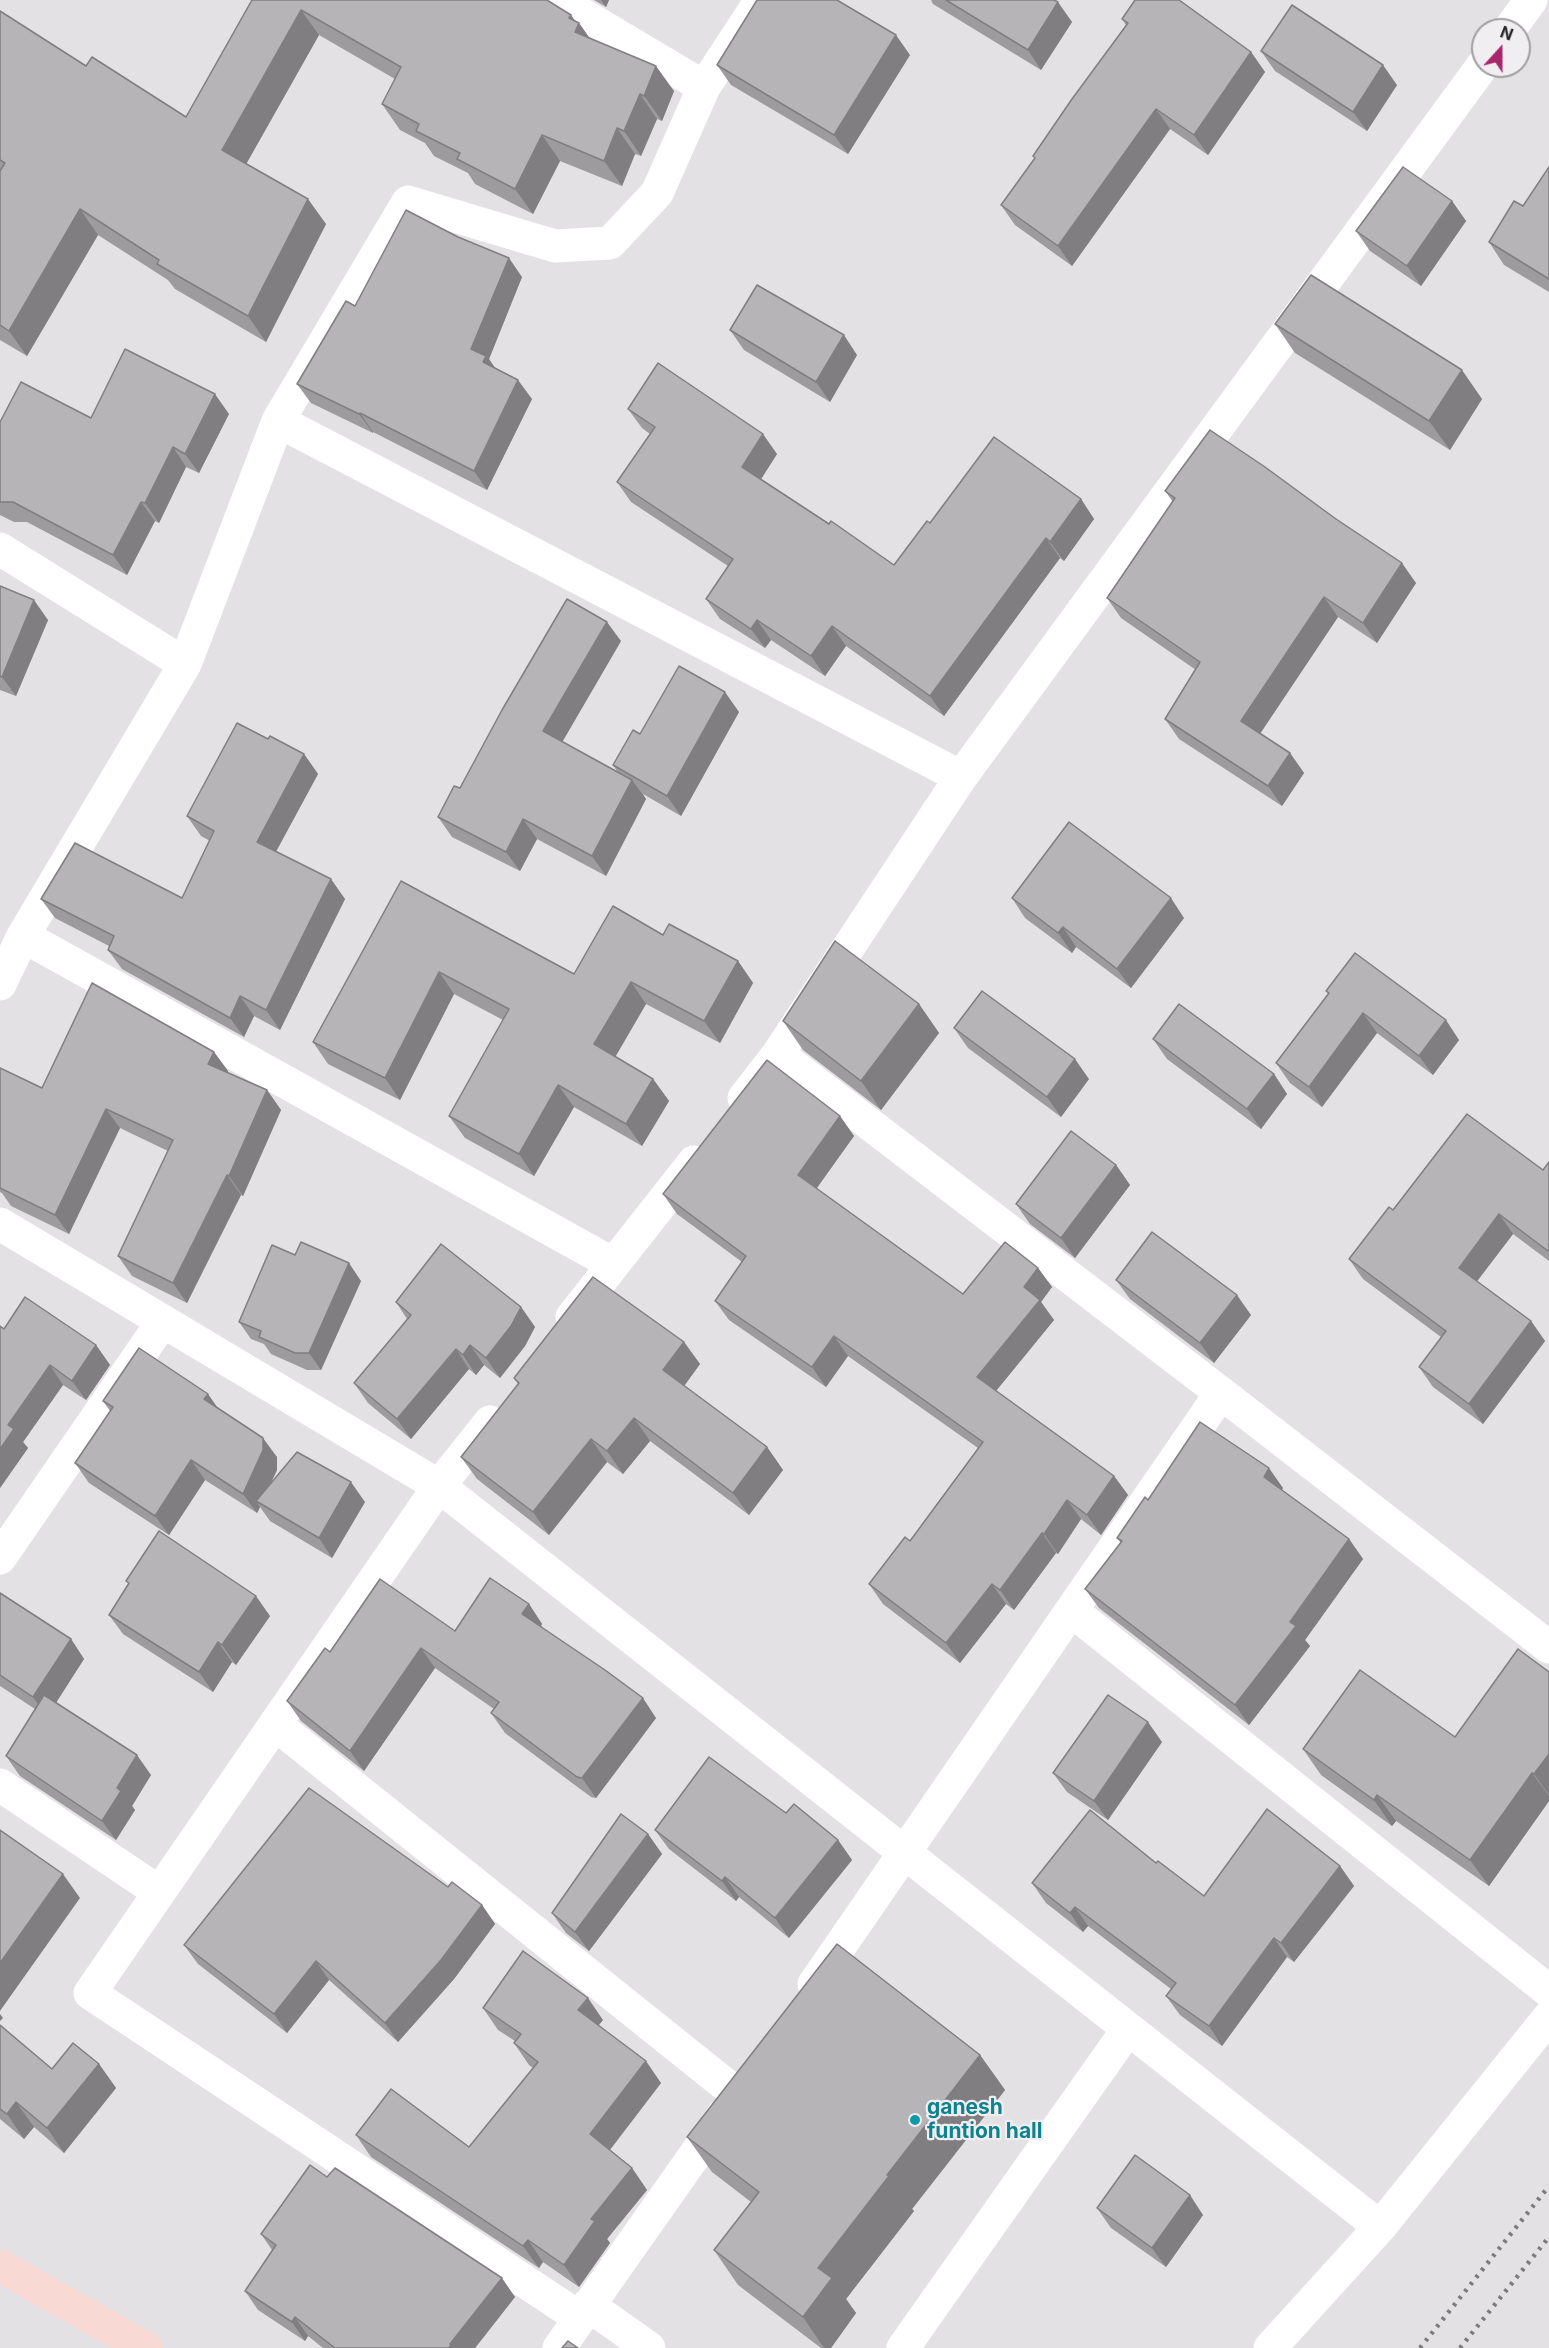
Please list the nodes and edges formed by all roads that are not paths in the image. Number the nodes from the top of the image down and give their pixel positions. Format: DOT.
graph roads {
  1 [pos="558,0"];
  2 [pos="761,0"];
  3 [pos="1531,0"];
  4 [pos="1518,18"];
  5 [pos="1473,78"];
  6 [pos="704,87"];
  7 [pos="278,421"];
  8 [pos="0,549"];
  9 [pos="185,664"];
  10 [pos="961,777"];
  11 [pos="23,936"];
  12 [pos="0,984"];
  13 [pos="778,1054"];
  14 [pos="0,1224"];
  15 [pos="613,1264"];
  16 [pos="162,1321"];
  17 [pos="555,1338"];
  18 [pos="1221,1393"];
  19 [pos="504,1403"];
  20 [pos="439,1486"];
  21 [pos="0,1558"];
  22 [pos="1072,1611"];
  23 [pos="1549,1647"];
  24 [pos="275,1724"];
  25 [pos="0,1785"];
  26 [pos="906,1854"];
  27 [pos="159,1893"];
  28 [pos="1549,1991"];
  29 [pos="798,2007"];
  30 [pos="1549,2017"];
  31 [pos="1128,2029"];
  32 [pos="1380,2227"];
  33 [pos="4,2274"];
  34 [pos="584,2312"];
  35 [pos="146,2348"];
  36 [pos="559,2348"];
  37 [pos="649,2348"];
  38 [pos="903,2348"];
  39 [pos="1270,2348"];
  1 -- 6 [label="street"];
  2 -- 6 [label="street"];
  3 -- 4 [label="street"];
  5 -- 10 [label="street"];
  6 -- 7 [label="street"];
  7 -- 9 [label="street"];
  7 -- 10 [label="street"];
  8 -- 9 [label="street"];
  9 -- 11 [label="street"];
  10 -- 13 [label="street"];
  11 -- 12 [label="street"];
  11 -- 15 [label="street"];
  13 -- 15 [label="street"];
  13 -- 18 [label="street"];
  14 -- 16 [label="street"];
  15 -- 17 [label="street"];
  16 -- 20 [label="street"];
  16 -- 21 [label="street"];
  18 -- 22 [label="street"];
  18 -- 23 [label="street"];
  19 -- 20 [label="street"];
  20 -- 24 [label="street"];
  20 -- 26 [label="street"];
  22 -- 26 [label="street"];
  22 -- 28 [label="street"];
  24 -- 27 [label="street"];
  24 -- 34 [label="street"];
  25 -- 27 [label="street"];
  26 -- 29 [label="street"];
  26 -- 31 [label="street"];
  27 -- 34 [label="street"];
  30 -- 32 [label="street"];
  31 -- 32 [label="street"];
  31 -- 38 [label="street"];
  32 -- 39 [label="street"];
  33 -- 35 [label="main road"];
  34 -- 36 [label="street"];
  34 -- 37 [label="street"];
}
